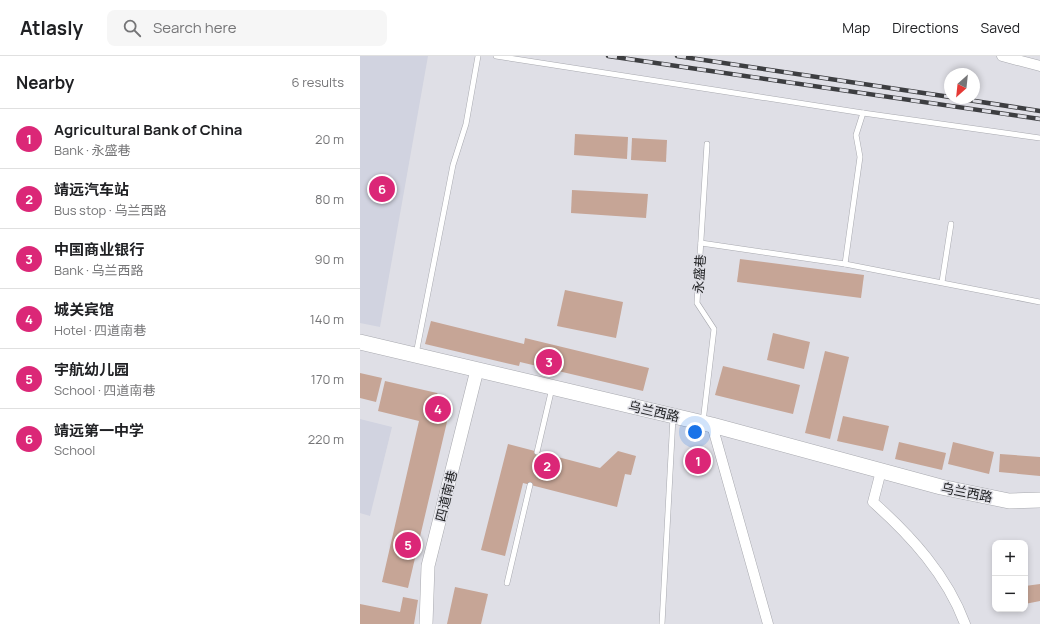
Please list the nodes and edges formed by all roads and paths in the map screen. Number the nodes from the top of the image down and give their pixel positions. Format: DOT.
graph roads {
  1 [pos="478,56"];
  2 [pos="496,56"];
  3 [pos="1002,56"];
  4 [pos="1040,66"];
  5 [pos="863,114"];
  6 [pos="1040,138"];
  7 [pos="707,144"];
  8 [pos="951,224"];
  9 [pos="701,244"];
  10 [pos="845,264"];
  11 [pos="942,282"];
  12 [pos="1040,302"];
  13 [pos="360,342"];
  14 [pos="416,355"];
  15 [pos="477,370"];
  16 [pos="552,387"];
  17 [pos="673,416"];
  18 [pos="707,424"];
  19 [pos="537,452"];
  20 [pos="881,471"];
  21 [pos="530,485"];
  22 [pos="1040,500"];
  23 [pos="508,583"];
  24 [pos="426,624"];
  25 [pos="662,624"];
  26 [pos="768,624"];
  27 [pos="965,624"];
  1 -- 14 [label="lane"];
  2 -- 5 [label="lane"];
  3 -- 4 [label="street"];
  5 -- 6 [label="lane"];
  5 -- 10 [label="lane"];
  7 -- 9 [label="lane, 永盛巷"];
  8 -- 11 [label="lane"];
  9 -- 10 [label="lane"];
  9 -- 18 [label="lane, 永盛巷"];
  10 -- 11 [label="lane"];
  11 -- 12 [label="lane"];
  13 -- 14 [label="main road, 乌兰西路"];
  14 -- 15 [label="main road, 乌兰西路"];
  15 -- 16 [label="main road, 乌兰西路"];
  15 -- 24 [label="street, 四道南巷"];
  16 -- 17 [label="main road, 乌兰西路"];
  16 -- 19 [label="lane"];
  17 -- 18 [label="main road, 乌兰西路"];
  17 -- 25 [label="lane"];
  18 -- 20 [label="main road, 乌兰西路"];
  18 -- 26 [label="street, 永盛巷"];
  20 -- 22 [label="main road, 乌兰西路"];
  20 -- 27 [label="street"];
  21 -- 23 [label="lane"];
}
